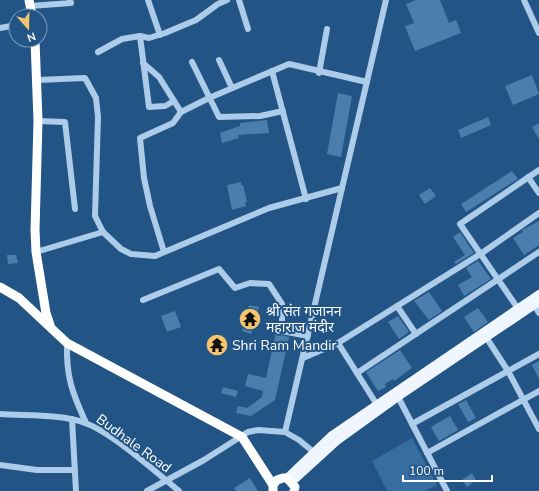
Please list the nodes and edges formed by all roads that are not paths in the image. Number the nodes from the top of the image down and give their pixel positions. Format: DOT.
graph roads {
  1 [pos="70,0"];
  2 [pos="148,0"];
  3 [pos="227,0"];
  4 [pos="239,0"];
  5 [pos="386,0"];
  6 [pos="524,0"];
  7 [pos="30,3"];
  8 [pos="248,29"];
  9 [pos="327,29"];
  10 [pos="539,33"];
  11 [pos="160,35"];
  12 [pos="140,36"];
  13 [pos="36,48"];
  14 [pos="98,52"];
  15 [pos="220,60"];
  16 [pos="192,62"];
  17 [pos="143,63"];
  18 [pos="272,71"];
  19 [pos="319,73"];
  20 [pos="38,80"];
  21 [pos="367,82"];
  22 [pos="232,88"];
  23 [pos="209,98"];
  24 [pos="174,101"];
  25 [pos="282,111"];
  26 [pos="181,112"];
  27 [pos="38,120"];
  28 [pos="539,170"];
  29 [pos="528,177"];
  30 [pos="342,188"];
  31 [pos="539,192"];
  32 [pos="306,199"];
  33 [pos="75,209"];
  34 [pos="539,214"];
  35 [pos="103,232"];
  36 [pos="36,252"];
  37 [pos="164,252"];
  38 [pos="539,252"];
  39 [pos="482,253"];
  40 [pos="499,279"];
  41 [pos="0,287"];
  42 [pos="539,294"];
  43 [pos="143,300"];
  44 [pos="537,303"];
  45 [pos="397,306"];
  46 [pos="520,311"];
  47 [pos="539,313"];
  48 [pos="51,326"];
  49 [pos="416,334"];
  50 [pos="485,335"];
  51 [pos="308,336"];
  52 [pos="67,343"];
  53 [pos="338,343"];
  54 [pos="539,354"];
  55 [pos="303,358"];
  56 [pos="508,371"];
  57 [pos="357,373"];
  58 [pos="539,391"];
  59 [pos="396,394"];
  60 [pos="523,400"];
  61 [pos="378,407"];
  62 [pos="0,414"];
  63 [pos="72,419"];
  64 [pos="86,423"];
  65 [pos="412,424"];
  66 [pos="539,429"];
  67 [pos="286,432"];
  68 [pos="242,438"];
  69 [pos="427,453"];
  70 [pos="316,455"];
  71 [pos="0,465"];
  72 [pos="73,470"];
  73 [pos="166,481"];
  74 [pos="291,484"];
  75 [pos="273,488"];
  76 [pos="76,491"];
  77 [pos="147,491"];
  78 [pos="178,491"];
  79 [pos="447,491"];
  1 -- 7 [label="street"];
  2 -- 11 [label="street"];
  3 -- 11 [label="street"];
  4 -- 8 [label="street"];
  5 -- 21 [label="street"];
  6 -- 10 [label="street"];
  9 -- 19 [label="street"];
  11 -- 12 [label="street"];
  12 -- 14 [label="street"];
  12 -- 17 [label="street"];
  13 -- 20 [label="highway"];
  15 -- 22 [label="street"];
  16 -- 23 [label="street"];
  17 -- 24 [label="street"];
  17 -- 24 [label="street"];
  18 -- 19 [label="street"];
  18 -- 22 [label="street"];
  18 -- 25 [label="street"];
  19 -- 21 [label="street"];
  20 -- 27 [label="highway"];
  20 -- 35 [label="street"];
  21 -- 30 [label="street"];
  22 -- 23 [label="street"];
  23 -- 25 [label="street"];
  23 -- 26 [label="street"];
  24 -- 26 [label="street"];
  25 -- 32 [label="street"];
  26 -- 37 [label="street"];
  27 -- 33 [label="street"];
  27 -- 36 [label="highway"];
  28 -- 29 [label="street"];
  29 -- 31 [label="street"];
  29 -- 39 [label="street"];
  30 -- 32 [label="street"];
  30 -- 51 [label="street"];
  32 -- 37 [label="street"];
  34 -- 39 [label="street"];
  35 -- 36 [label="street"];
  35 -- 37 [label="street"];
  36 -- 48 [label="highway"];
  38 -- 40 [label="street"];
  39 -- 40 [label="street"];
  39 -- 45 [label="street"];
  40 -- 46 [label="street"];
  40 -- 49 [label="street"];
  41 -- 48 [label="highway"];
  42 -- 46 [label="main road"];
  43 -- 51 [label="street"];
  44 -- 46 [label="main road"];
  44 -- 47 [label="street"];
  45 -- 49 [label="street"];
  45 -- 53 [label="street"];
  46 -- 50 [label="main road"];
  48 -- 52 [label="highway"];
  49 -- 57 [label="street"];
  50 -- 56 [label="street"];
  50 -- 59 [label="main road"];
  51 -- 55 [label="street"];
  52 -- 64 [label="street"];
  52 -- 68 [label="highway"];
  53 -- 55 [label="street"];
  53 -- 57 [label="street"];
  54 -- 56 [label="street"];
  55 -- 67 [label="street"];
  56 -- 60 [label="street"];
  56 -- 65 [label="street"];
  57 -- 61 [label="street"];
  58 -- 60 [label="street"];
  59 -- 61 [label="main road"];
  59 -- 65 [label="street"];
  60 -- 66 [label="street"];
  60 -- 69 [label="street"];
  61 -- 70 [label="main road"];
  62 -- 63 [label="street, Budhale Road"];
  63 -- 64 [label="street, Budhale Road"];
  63 -- 72 [label="street"];
  64 -- 73 [label="street, Budhale Road"];
  65 -- 69 [label="street"];
  67 -- 68 [label="street"];
  67 -- 70 [label="street"];
  68 -- 73 [label="street"];
  68 -- 75 [label="highway"];
  69 -- 79 [label="street"];
  70 -- 74 [label="main road"];
  71 -- 72 [label="street"];
  72 -- 76 [label="street"];
  73 -- 77 [label="street"];
  73 -- 78 [label="street, Budhale Road"];
  74 -- 75 [label="highway"];
}
